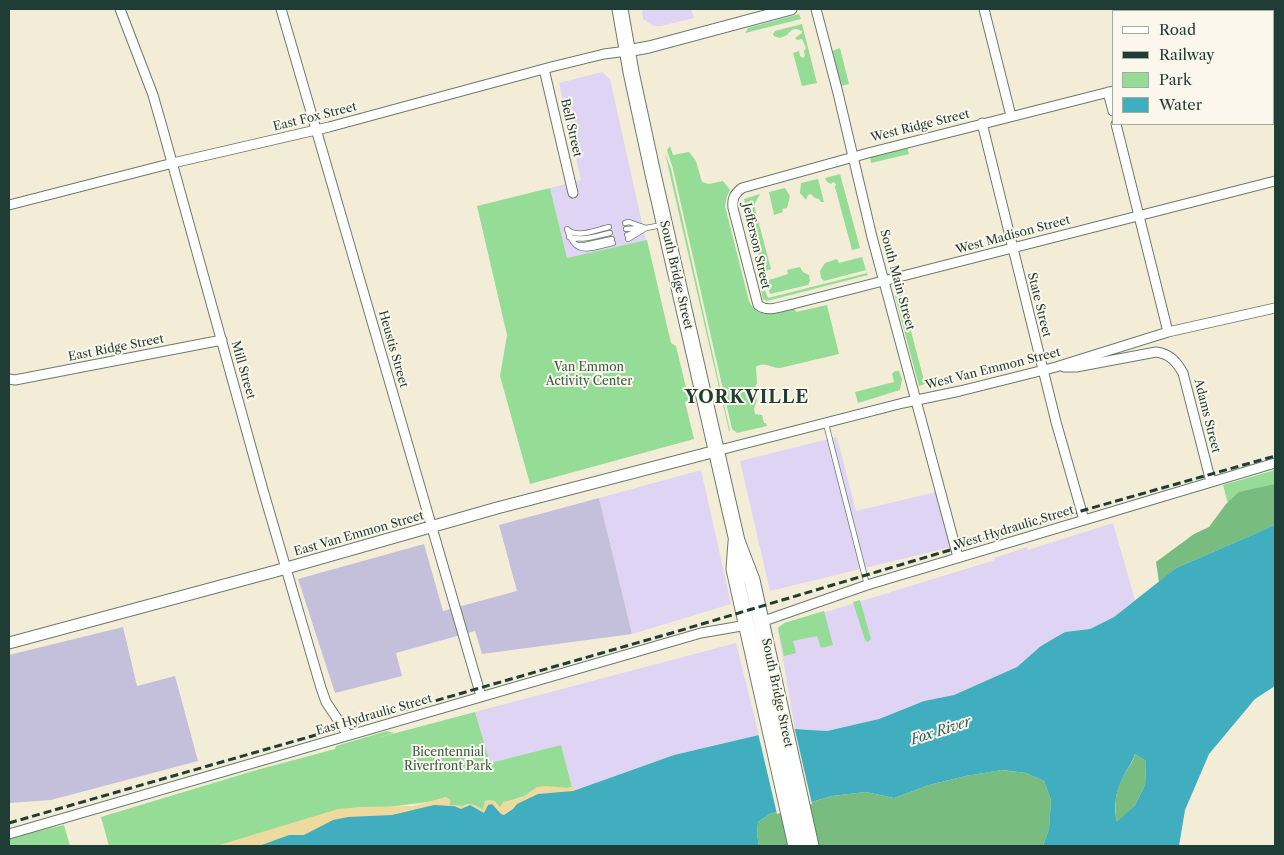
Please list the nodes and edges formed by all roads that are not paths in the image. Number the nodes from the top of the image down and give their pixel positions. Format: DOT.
graph roads {
  1 [pos="120,9"];
  2 [pos="281,9"];
  3 [pos="620,9"];
  4 [pos="791,9"];
  5 [pos="816,9"];
  6 [pos="984,9"];
  7 [pos="627,51"];
  8 [pos="544,69"];
  9 [pos="1110,91"];
  10 [pos="1112,104"];
  11 [pos="1011,116"];
  12 [pos="982,123"];
  13 [pos="1116,125"];
  14 [pos="317,130"];
  15 [pos="852,157"];
  16 [pos="173,163"];
  17 [pos="1275,181"];
  18 [pos="573,193"];
  19 [pos="735,193"];
  20 [pos="9,205"];
  21 [pos="1139,215"];
  22 [pos="625,223"];
  23 [pos="665,224"];
  24 [pos="609,227"];
  25 [pos="646,228"];
  26 [pos="569,237"];
  27 [pos="1012,248"];
  28 [pos="884,281"];
  29 [pos="758,305"];
  30 [pos="1275,308"];
  31 [pos="1168,332"];
  32 [pos="222,340"];
  33 [pos="1056,367"];
  34 [pos="1043,369"];
  35 [pos="11,382"];
  36 [pos="916,400"];
  37 [pos="826,424"];
  38 [pos="716,452"];
  39 [pos="1275,463"];
  40 [pos="1212,482"];
  41 [pos="1084,520"];
  42 [pos="432,528"];
  43 [pos="958,557"];
  44 [pos="285,568"];
  45 [pos="867,585"];
  46 [pos="754,624"];
  47 [pos="9,644"];
  48 [pos="481,696"];
  49 [pos="775,718"];
  50 [pos="348,735"];
  51 [pos="9,834"];
  52 [pos="796,846"];
  53 [pos="811,846"];
  1 -- 16 [label="street, Mill Street"];
  2 -- 14 [label="street, Heustis Street"];
  3 -- 7 [label="highway, South Bridge Street"];
  4 -- 7 [label="street"];
  5 -- 15 [label="street, South Main Street"];
  6 -- 11 [label="street"];
  7 -- 8 [label="street, East Fox Street"];
  7 -- 23 [label="highway, South Bridge Street"];
  8 -- 14 [label="street, East Fox Street"];
  8 -- 18 [label="street, Bell Street"];
  9 -- 10 [label="street"];
  9 -- 11 [label="street, West Ridge Street"];
  11 -- 12 [label="street, West Ridge Street"];
  12 -- 15 [label="street, West Ridge Street"];
  12 -- 27 [label="street, State Street"];
  13 -- 21 [label="street"];
  14 -- 16 [label="street, East Fox Street"];
  14 -- 42 [label="street, Heustis Street"];
  15 -- 19 [label="street, West Ridge Street"];
  15 -- 28 [label="street, South Main Street"];
  16 -- 20 [label="street, East Fox Street"];
  16 -- 32 [label="street, Mill Street"];
  17 -- 21 [label="street, West Madison Street"];
  19 -- 29 [label="street, Jefferson Street"];
  21 -- 27 [label="street, West Madison Street"];
  21 -- 31 [label="street"];
  22 -- 25 [label="lane"];
  23 -- 25 [label="lane"];
  23 -- 38 [label="highway, South Bridge Street"];
  24 -- 26 [label="lane"];
  25 -- 25 [label="lane"];
  26 -- 26 [label="lane"];
  27 -- 28 [label="street, West Madison Street"];
  27 -- 34 [label="street, State Street"];
  28 -- 29 [label="street, West Madison Street"];
  28 -- 36 [label="street, South Main Street"];
  30 -- 31 [label="street, West Van Emmon Street"];
  31 -- 33 [label="street, West Van Emmon Street"];
  32 -- 35 [label="street, East Ridge Street"];
  32 -- 44 [label="street, Mill Street"];
  33 -- 34 [label="street, West Van Emmon Street"];
  33 -- 40 [label="street, Adams Street"];
  34 -- 36 [label="street, West Van Emmon Street"];
  34 -- 41 [label="street, State Street"];
  36 -- 37 [label="street, West Van Emmon Street"];
  36 -- 43 [label="street, South Main Street"];
  37 -- 38 [label="street, West Van Emmon Street"];
  37 -- 45 [label="lane"];
  38 -- 42 [label="street, East Van Emmon Street"];
  38 -- 46 [label="highway, South Bridge Street"];
  39 -- 40 [label="street, West Hydraulic Street"];
  40 -- 41 [label="street, West Hydraulic Street"];
  41 -- 43 [label="street, West Hydraulic Street"];
  42 -- 44 [label="street, East Van Emmon Street"];
  42 -- 48 [label="street, Heustis Street"];
  43 -- 45 [label="street, West Hydraulic Street"];
  44 -- 47 [label="street, East Van Emmon Street"];
  44 -- 50 [label="street, Mill Street"];
  45 -- 46 [label="street, West Hydraulic Street"];
  46 -- 48 [label="street, East Hydraulic Street"];
  46 -- 49 [label="highway, South Bridge Street"];
  48 -- 50 [label="street, East Hydraulic Street"];
  49 -- 52 [label="highway, South Bridge Street"];
  49 -- 53 [label="highway, South Bridge Street"];
  50 -- 51 [label="street, East Hydraulic Street"];
}
